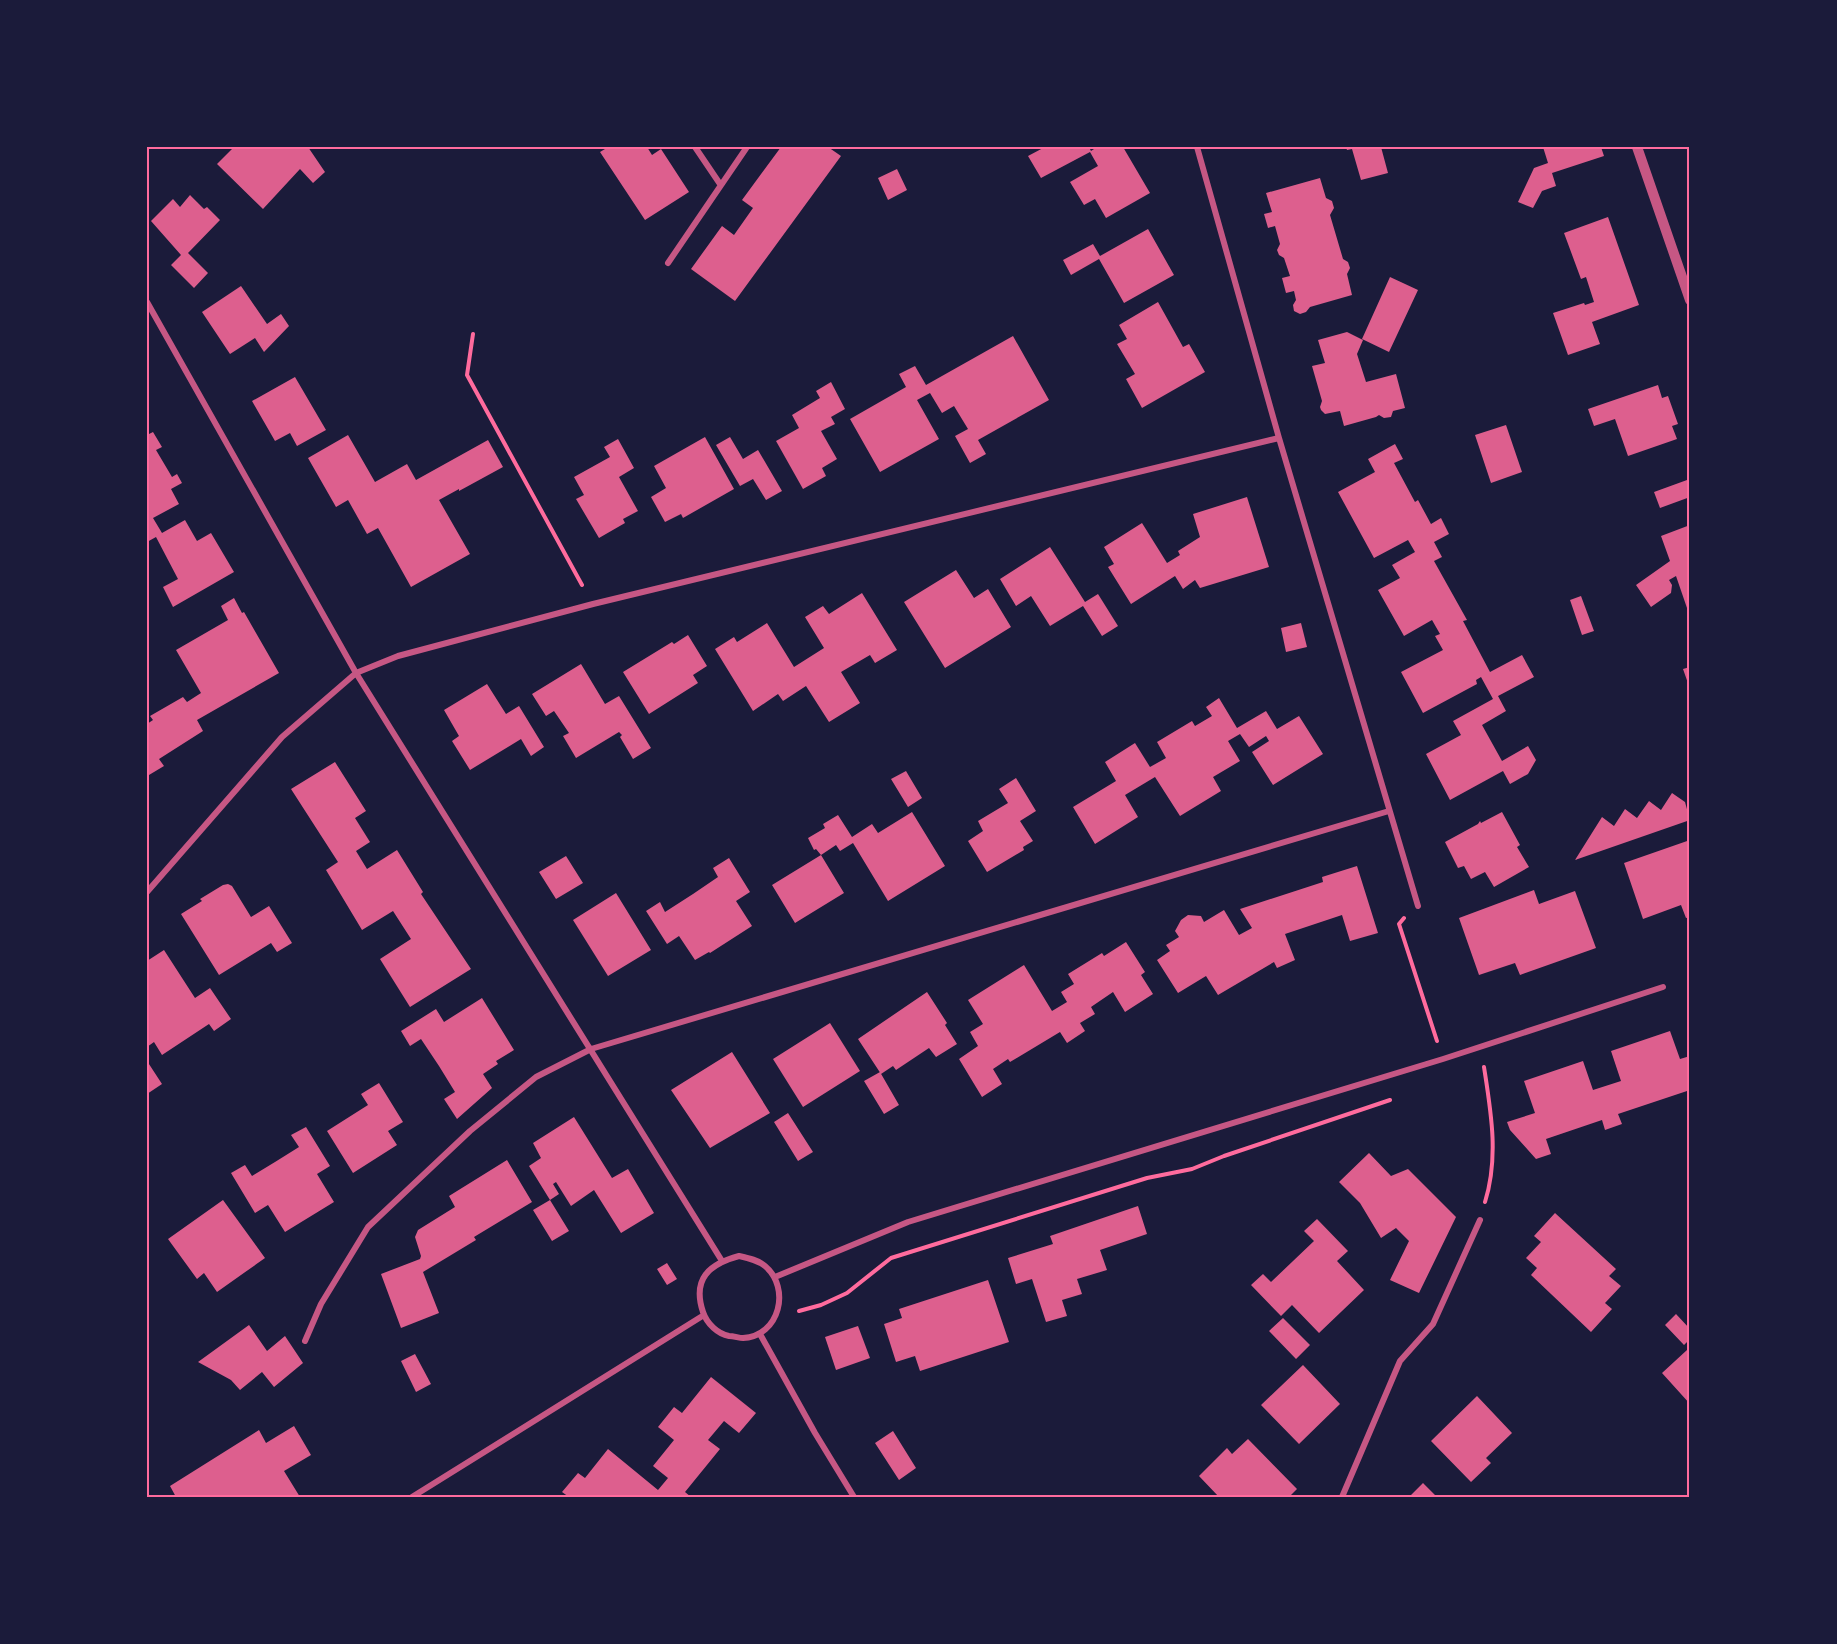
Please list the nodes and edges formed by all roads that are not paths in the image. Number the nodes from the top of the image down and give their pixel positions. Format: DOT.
graph roads {
  1 [pos="696,147"];
  2 [pos="747,147"];
  3 [pos="1197,147"];
  4 [pos="1637,147"];
  5 [pos="720,184"];
  6 [pos="668,263"];
  7 [pos="1690,300"];
  8 [pos="147,302"];
  9 [pos="1279,438"];
  10 [pos="356,673"];
  11 [pos="1389,811"];
  12 [pos="147,892"];
  13 [pos="1418,906"];
  14 [pos="1663,987"];
  15 [pos="591,1048"];
  16 [pos="1480,1220"];
  17 [pos="722,1261"];
  18 [pos="775,1277"];
  19 [pos="704,1315"];
  20 [pos="760,1334"];
  21 [pos="304,1341"];
  22 [pos="412,1497"];
  23 [pos="854,1497"];
  24 [pos="1342,1497"];
  1 -- 5 [label="street"];
  2 -- 5 [label="street"];
  3 -- 9 [label="street"];
  4 -- 7 [label="street"];
  5 -- 6 [label="street"];
  8 -- 10 [label="street"];
  9 -- 10 [label="street"];
  9 -- 11 [label="street"];
  10 -- 12 [label="street"];
  10 -- 15 [label="street"];
  11 -- 13 [label="street"];
  11 -- 15 [label="street"];
  14 -- 18 [label="street"];
  15 -- 17 [label="street"];
  15 -- 21 [label="street"];
  16 -- 24 [label="street"];
  17 -- 18 [label="street"];
  17 -- 19 [label="street"];
  18 -- 20 [label="street"];
  19 -- 20 [label="street"];
  19 -- 22 [label="street"];
  20 -- 23 [label="street"];
}
